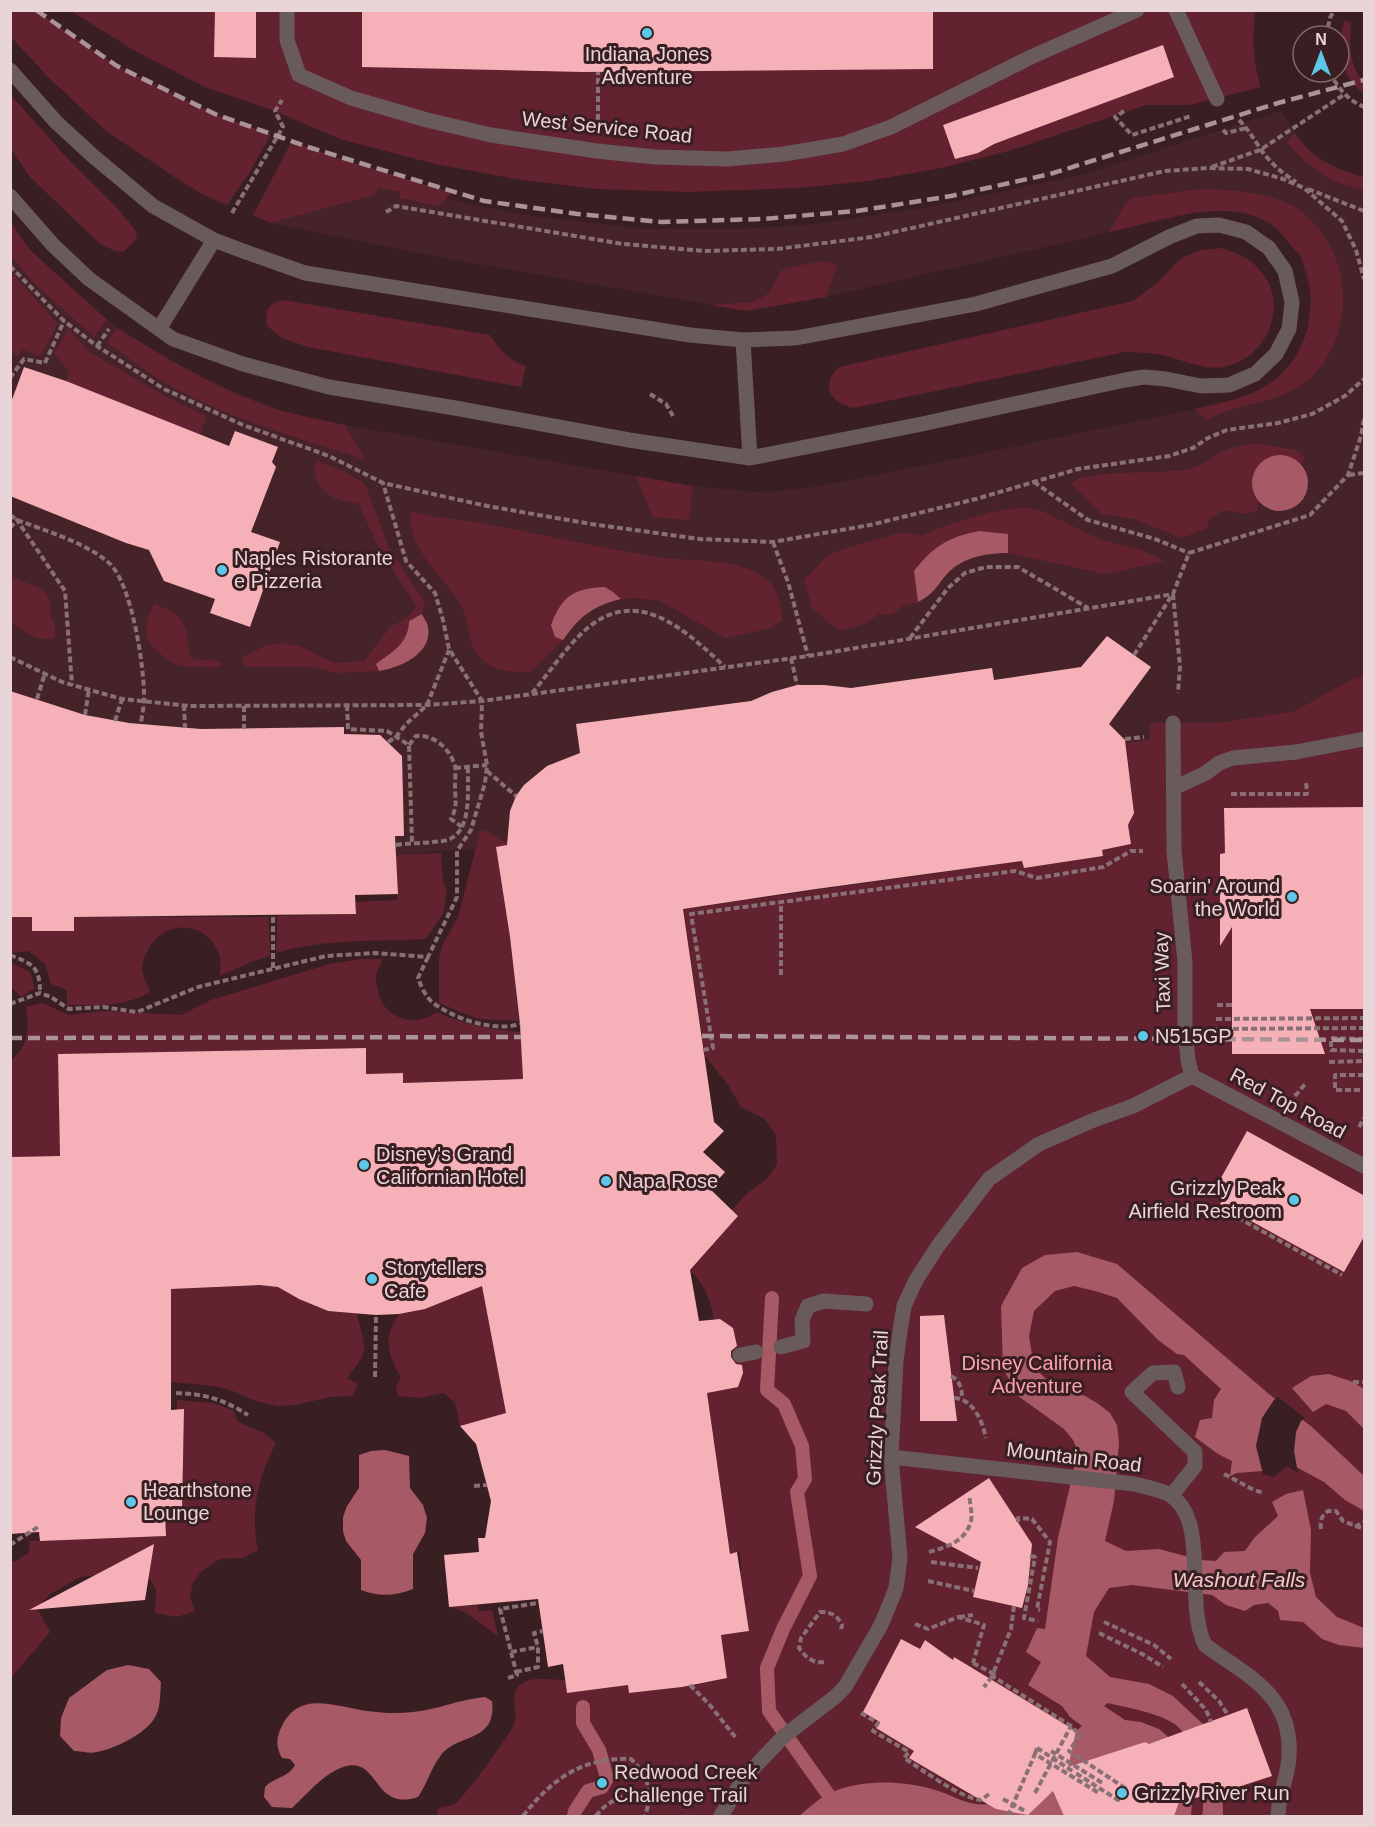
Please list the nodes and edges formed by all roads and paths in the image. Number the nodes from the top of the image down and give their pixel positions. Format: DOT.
graph roads {
  1 [pos="286,10"];
  2 [pos="1137,10"];
  3 [pos="1176,10"];
  4 [pos="1334,10"];
  5 [pos="1329,24"];
  6 [pos="10,70"];
  7 [pos="598,72"];
  8 [pos="299,75"];
  9 [pos="1336,84"];
  10 [pos="1345,94"];
  11 [pos="1217,99"];
  12 [pos="1365,107"];
  13 [pos="1124,111"];
  14 [pos="1195,115"];
  15 [pos="1219,126"];
  16 [pos="1247,128"];
  17 [pos="1260,150"];
  18 [pos="597,151"];
  19 [pos="1208,168"];
  20 [pos="1304,188"];
  21 [pos="10,196"];
  22 [pos="1365,210"];
  23 [pos="386,212"];
  24 [pos="214,240"];
  25 [pos="10,266"];
  26 [pos="1365,279"];
  27 [pos="64,321"];
  28 [pos="159,329"];
  29 [pos="743,340"];
  30 [pos="10,378"];
  31 [pos="1365,379"];
  32 [pos="1365,419"];
  33 [pos="750,458"];
  34 [pos="1365,473"];
  35 [pos="1348,475"];
  36 [pos="1033,482"];
  37 [pos="383,483"];
  38 [pos="10,515"];
  39 [pos="17,519"];
  40 [pos="10,528"];
  41 [pos="773,542"];
  42 [pos="1189,553"];
  43 [pos="1173,594"];
  44 [pos="1088,608"];
  45 [pos="909,638"];
  46 [pos="449,649"];
  47 [pos="1134,655"];
  48 [pos="808,656"];
  49 [pos="10,657"];
  50 [pos="791,658"];
  51 [pos="725,667"];
  52 [pos="45,673"];
  53 [pos="72,685"];
  54 [pos="797,685"];
  55 [pos="90,689"];
  56 [pos="532,693"];
  57 [pos="1177,695"];
  58 [pos="37,699"];
  59 [pos="122,699"];
  60 [pos="144,701"];
  61 [pos="482,702"];
  62 [pos="184,705"];
  63 [pos="244,705"];
  64 [pos="347,705"];
  65 [pos="426,705"];
  66 [pos="85,715"];
  67 [pos="115,721"];
  68 [pos="141,723"];
  69 [pos="1173,723"];
  70 [pos="185,728"];
  71 [pos="244,729"];
  72 [pos="396,737"];
  73 [pos="1365,739"];
  74 [pos="388,742"];
  75 [pos="409,745"];
  76 [pos="487,765"];
  77 [pos="468,767"];
  78 [pos="455,768"];
  79 [pos="487,771"];
  80 [pos="1174,788"];
  81 [pos="1224,794"];
  82 [pos="1296,794"];
  83 [pos="516,796"];
  84 [pos="462,827"];
  85 [pos="412,843"];
  86 [pos="396,845"];
  87 [pos="1152,852"];
  88 [pos="781,903"];
  89 [pos="273,917"];
  90 [pos="10,956"];
  91 [pos="428,957"];
  92 [pos="273,968"];
  93 [pos="781,975"];
  94 [pos="40,993"];
  95 [pos="10,1004"];
  96 [pos="1221,1005"];
  97 [pos="1234,1005"];
  98 [pos="1243,1018"];
  99 [pos="1365,1018"];
  100 [pos="520,1024"];
  101 [pos="1185,1025"];
  102 [pos="1365,1028"];
  103 [pos="1243,1029"];
  104 [pos="1365,1039"];
  105 [pos="703,1050"];
  106 [pos="1365,1051"];
  107 [pos="1365,1061"];
  108 [pos="1329,1062"];
  109 [pos="1365,1075"];
  110 [pos="1192,1076"];
  111 [pos="1306,1083"];
  112 [pos="1365,1090"];
  113 [pos="1299,1091"];
  114 [pos="1365,1118"];
  115 [pos="1356,1131"];
  116 [pos="1365,1167"];
  117 [pos="1222,1209"];
  118 [pos="1342,1275"];
  119 [pos="866,1304"];
  120 [pos="376,1315"];
  121 [pos="781,1347"];
  122 [pos="756,1352"];
  123 [pos="740,1355"];
  124 [pos="951,1376"];
  125 [pos="375,1377"];
  126 [pos="1353,1382"];
  127 [pos="1365,1382"];
  128 [pos="1178,1387"];
  129 [pos="176,1393"];
  130 [pos="954,1398"];
  131 [pos="962,1398"];
  132 [pos="248,1415"];
  133 [pos="891,1457"];
  134 [pos="988,1468"];
  135 [pos="1216,1469"];
  136 [pos="487,1485"];
  137 [pos="474,1486"];
  138 [pos="973,1488"];
  139 [pos="1264,1493"];
  140 [pos="1171,1496"];
  141 [pos="1018,1522"];
  142 [pos="1365,1522"];
  143 [pos="38,1527"];
  144 [pos="1354,1527"];
  145 [pos="1321,1529"];
  146 [pos="1364,1529"];
  147 [pos="10,1545"];
  148 [pos="1030,1556"];
  149 [pos="900,1558"];
  150 [pos="978,1568"];
  151 [pos="898,1575"];
  152 [pos="975,1591"];
  153 [pos="538,1603"];
  154 [pos="1014,1606"];
  155 [pos="1038,1610"];
  156 [pos="886,1613"];
  157 [pos="973,1615"];
  158 [pos="958,1617"];
  159 [pos="1038,1621"];
  160 [pos="1104,1622"];
  161 [pos="543,1631"];
  162 [pos="1099,1633"];
  163 [pos="834,1646"];
  164 [pos="538,1647"];
  165 [pos="511,1652"];
  166 [pos="863,1656"];
  167 [pos="1171,1659"];
  168 [pos="1163,1667"];
  169 [pos="516,1672"];
  170 [pos="1191,1676"];
  171 [pos="508,1678"];
  172 [pos="1182,1684"];
  173 [pos="690,1685"];
  174 [pos="984,1686"];
  175 [pos="835,1697"];
  176 [pos="1228,1715"];
  177 [pos="1211,1722"];
  178 [pos="1071,1726"];
  179 [pos="736,1738"];
  180 [pos="1051,1751"];
  181 [pos="1035,1754"];
  182 [pos="1104,1784"];
  183 [pos="649,1793"];
  184 [pos="1035,1793"];
  185 [pos="1099,1793"];
  186 [pos="989,1794"];
  187 [pos="1003,1799"];
  188 [pos="1025,1811"];
  189 [pos="523,1816"];
  190 [pos="596,1816"];
  191 [pos="645,1816"];
  192 [pos="721,1816"];
  193 [pos="1008,1816"];
  194 [pos="1278,1816"];
  1 -- 8 [label="street"];
  2 -- 18 [label="street, West Service Road"];
  3 -- 11 [label="street"];
  4 -- 5 [label="path"];
  6 -- 24 [label="street"];
  7 -- 18 [label="path"];
  8 -- 18 [label="street, West Service Road"];
  8 -- 24 [label="path"];
  9 -- 10 [label="path"];
  10 -- 12 [label="path"];
  10 -- 17 [label="path"];
  11 -- 16 [label="path"];
  13 -- 14 [label="path"];
  15 -- 16 [label="path"];
  16 -- 17 [label="path"];
  17 -- 19 [label="path"];
  17 -- 20 [label="path"];
  19 -- 20 [label="path"];
  19 -- 23 [label="path"];
  20 -- 22 [label="path"];
  20 -- 26 [label="path"];
  21 -- 28 [label="street"];
  24 -- 28 [label="street"];
  24 -- 29 [label="street"];
  25 -- 27 [label="path"];
  27 -- 30 [label="path"];
  27 -- 37 [label="path"];
  28 -- 33 [label="street"];
  29 -- 33 [label="street"];
  29 -- 33 [label="street"];
  31 -- 36 [label="path"];
  32 -- 35 [label="path"];
  34 -- 35 [label="path"];
  35 -- 42 [label="path"];
  36 -- 41 [label="path"];
  36 -- 42 [label="path"];
  37 -- 41 [label="path"];
  37 -- 46 [label="path"];
  38 -- 39 [label="path"];
  39 -- 40 [label="path"];
  39 -- 53 [label="path"];
  39 -- 60 [label="path"];
  41 -- 48 [label="path"];
  42 -- 43 [label="path"];
  43 -- 44 [label="path"];
  43 -- 47 [label="path"];
  43 -- 57 [label="path"];
  44 -- 45 [label="path"];
  44 -- 45 [label="path"];
  45 -- 48 [label="path"];
  46 -- 61 [label="path"];
  46 -- 65 [label="path"];
  48 -- 50 [label="path"];
  49 -- 52 [label="path"];
  50 -- 51 [label="path"];
  50 -- 54 [label="path"];
  51 -- 56 [label="path"];
  51 -- 56 [label="path"];
  52 -- 53 [label="path"];
  52 -- 58 [label="path"];
  53 -- 55 [label="path"];
  55 -- 59 [label="path"];
  55 -- 66 [label="path"];
  56 -- 61 [label="path"];
  59 -- 60 [label="path"];
  59 -- 67 [label="path"];
  60 -- 62 [label="path"];
  60 -- 68 [label="path"];
  61 -- 65 [label="path"];
  61 -- 76 [label="path"];
  62 -- 63 [label="path"];
  62 -- 70 [label="path"];
  63 -- 64 [label="path"];
  63 -- 71 [label="path"];
  64 -- 65 [label="path"];
  64 -- 72 [label="path"];
  65 -- 72 [label="path"];
  69 -- 80 [label="street, Taxi Way"];
  72 -- 74 [label="path"];
  72 -- 75 [label="path"];
  73 -- 80 [label="street"];
  75 -- 78 [label="path"];
  75 -- 85 [label="path"];
  76 -- 77 [label="path"];
  76 -- 79 [label="path"];
  77 -- 78 [label="path"];
  77 -- 84 [label="path"];
  78 -- 84 [label="path"];
  79 -- 83 [label="path"];
  79 -- 91 [label="path"];
  80 -- 101 [label="street, Taxi Way"];
  81 -- 82 [label="path"];
  84 -- 85 [label="path"];
  85 -- 86 [label="path"];
  87 -- 88 [label="path"];
  88 -- 93 [label="path"];
  88 -- 105 [label="path"];
  89 -- 92 [label="path"];
  90 -- 94 [label="path"];
  91 -- 92 [label="path"];
  91 -- 100 [label="path"];
  92 -- 94 [label="path"];
  94 -- 95 [label="path"];
  96 -- 97 [label="path"];
  98 -- 99 [label="path"];
  98 -- 101 [label="path"];
  98 -- 103 [label="path"];
  101 -- 103 [label="path"];
  101 -- 110 [label="street, Taxi Way"];
  102 -- 103 [label="path"];
  104 -- 106 [label="path"];
  107 -- 108 [label="path"];
  109 -- 112 [label="path"];
  110 -- 116 [label="street, Red Top Road"];
  110 -- 133 [label="street, Grizzly Peak Trail"];
  111 -- 113 [label="path"];
  114 -- 115 [label="path"];
  117 -- 118 [label="path"];
  119 -- 121 [label="street"];
  120 -- 125 [label="path"];
  122 -- 123 [label="street"];
  124 -- 131 [label="path"];
  126 -- 127 [label="path"];
  128 -- 140 [label="street"];
  129 -- 132 [label="path"];
  130 -- 131 [label="path"];
  131 -- 134 [label="path"];
  133 -- 134 [label="street, Mountain Road"];
  133 -- 149 [label="street, Grizzly Peak Trail"];
  134 -- 140 [label="street, Mountain Road"];
  135 -- 139 [label="path"];
  136 -- 137 [label="path"];
  138 -- 149 [label="path"];
  140 -- 194 [label="street"];
  141 -- 155 [label="path"];
  142 -- 144 [label="path"];
  143 -- 147 [label="path"];
  144 -- 145 [label="path"];
  144 -- 146 [label="path"];
  148 -- 159 [label="path"];
  149 -- 150 [label="path"];
  149 -- 151 [label="street, Grizzly Peak Trail"];
  151 -- 152 [label="path"];
  151 -- 156 [label="street, Grizzly Peak Trail"];
  153 -- 165 [label="path"];
  154 -- 178 [label="path"];
  156 -- 158 [label="path"];
  156 -- 166 [label="street, Grizzly Peak Trail"];
  157 -- 158 [label="path"];
  158 -- 174 [label="path, bridge"];
  160 -- 167 [label="path"];
  161 -- 164 [label="path"];
  162 -- 168 [label="path"];
  163 -- 163 [label="path"];
  163 -- 166 [label="path"];
  164 -- 165 [label="path"];
  164 -- 169 [label="path"];
  165 -- 169 [label="path"];
  166 -- 175 [label="street, Grizzly Peak Trail"];
  169 -- 171 [label="path"];
  170 -- 176 [label="path"];
  172 -- 177 [label="path"];
  173 -- 179 [label="path"];
  175 -- 186 [label="path"];
  175 -- 192 [label="street, Grizzly Peak Trail"];
  178 -- 181 [label="path, bridge"];
  178 -- 184 [label="path"];
  180 -- 182 [label="path, bridge"];
  181 -- 185 [label="path, bridge"];
  181 -- 193 [label="path, bridge"];
  183 -- 189 [label="path"];
  183 -- 190 [label="path"];
  183 -- 191 [label="path"];
  187 -- 188 [label="path"];
}
